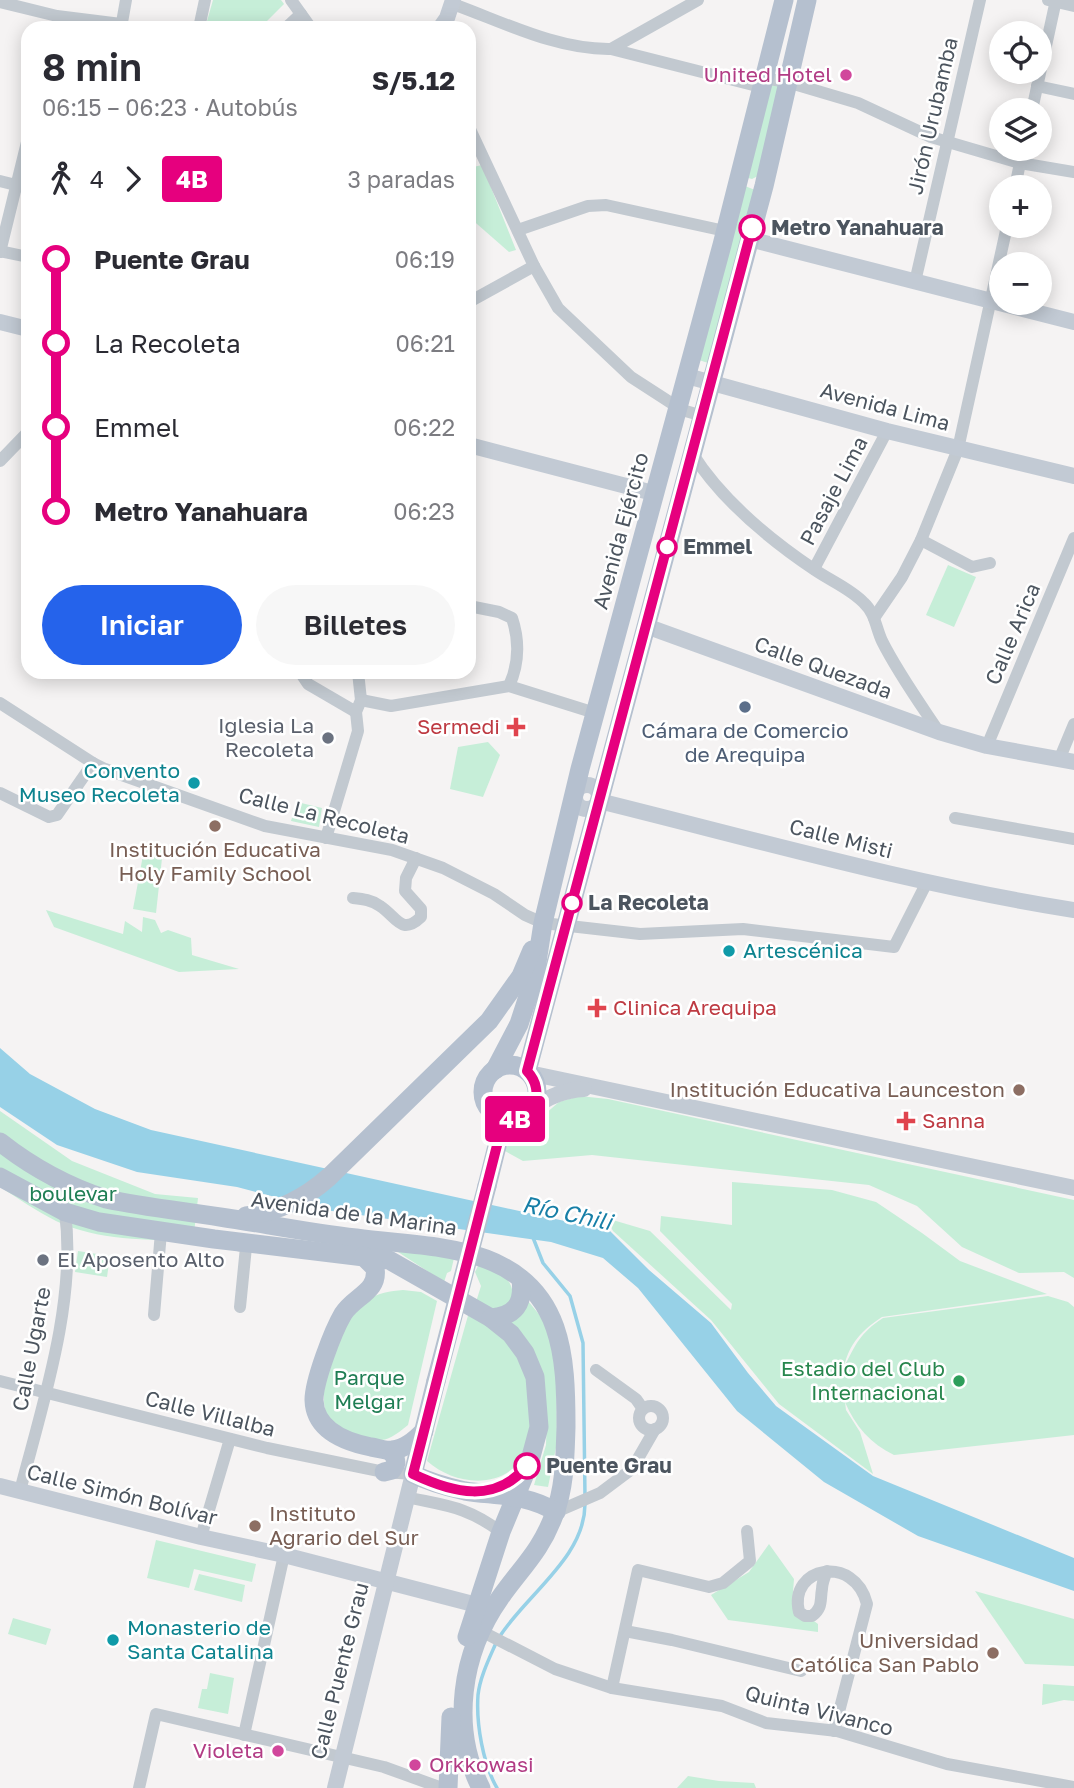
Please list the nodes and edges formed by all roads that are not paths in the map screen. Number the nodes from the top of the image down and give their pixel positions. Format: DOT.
graph roads {
  1 [pos="126,0"];
  2 [pos="205,0"];
  3 [pos="291,0"];
  4 [pos="698,0"];
  5 [pos="784,0"];
  6 [pos="807,0"];
  7 [pos="980,0"];
  8 [pos="1053,1"];
  9 [pos="0,2"];
  10 [pos="453,2"];
  11 [pos="1074,6"];
  12 [pos="301,14"];
  13 [pos="53,21"];
  14 [pos="122,21"];
  15 [pos="200,21"];
  16 [pos="294,21"];
  17 [pos="306,21"];
  18 [pos="444,21"];
  19 [pos="611,49"];
  20 [pos="787,82"];
  21 [pos="763,83"];
  22 [pos="1037,86"];
  23 [pos="1074,94"];
  24 [pos="1034,98"];
  25 [pos="945,141"];
  26 [pos="476,142"];
  27 [pos="1020,163"];
  28 [pos="1074,173"];
  29 [pos="1018,175"];
  30 [pos="739,179"];
  31 [pos="0,181"];
  32 [pos="21,186"];
  33 [pos="764,186"];
  34 [pos="21,189"];
  35 [pos="518,230"];
  36 [pos="724,232"];
  37 [pos="749,239"];
  38 [pos="0,251"];
  39 [pos="21,256"];
  40 [pos="534,266"];
  41 [pos="915,282"];
  42 [pos="476,298"];
  43 [pos="989,301"];
  44 [pos="989,306"];
  45 [pos="1046,315"];
  46 [pos="0,322"];
  47 [pos="1074,322"];
  48 [pos="21,327"];
  49 [pos="687,376"];
  50 [pos="712,381"];
  51 [pos="677,407"];
  52 [pos="703,412"];
  53 [pos="887,430"];
  54 [pos="21,439"];
  55 [pos="476,447"];
  56 [pos="958,449"];
  57 [pos="692,453"];
  58 [pos="0,461"];
  59 [pos="1074,476"];
  60 [pos="653,494"];
  61 [pos="1074,538"];
  62 [pos="921,540"];
  63 [pos="990,563"];
  64 [pos="814,569"];
  65 [pos="476,607"];
  66 [pos="621,617"];
  67 [pos="874,618"];
  68 [pos="646,626"];
  69 [pos="305,679"];
  70 [pos="358,679"];
  71 [pos="509,686"];
  72 [pos="0,703"];
  73 [pos="359,706"];
  74 [pos="595,713"];
  75 [pos="1074,723"];
  76 [pos="939,732"];
  77 [pos="987,746"];
  78 [pos="1066,761"];
  79 [pos="93,763"];
  80 [pos="0,793"];
  81 [pos="574,793"];
  82 [pos="599,801"];
  83 [pos="955,818"];
  84 [pos="326,838"];
  85 [pos="1074,839"];
  86 [pos="416,858"];
  87 [pos="927,882"];
  88 [pos="353,898"];
  89 [pos="1074,910"];
  90 [pos="543,923"];
  91 [pos="566,926"];
  92 [pos="495,1070"];
  93 [pos="528,1072"];
  94 [pos="604,1089"];
  95 [pos="532,1109"];
  96 [pos="504,1118"];
  97 [pos="0,1142"];
  98 [pos="0,1177"];
  99 [pos="1074,1188"];
  100 [pos="65,1212"];
  101 [pos="216,1217"];
  102 [pos="161,1232"];
  103 [pos="214,1239"];
  104 [pos="363,1256"];
  105 [pos="521,1279"];
  106 [pos="240,1307"];
  107 [pos="154,1315"];
  108 [pos="491,1318"];
  109 [pos="596,1370"];
  110 [pos="0,1381"];
  111 [pos="46,1393"];
  112 [pos="643,1409"];
  113 [pos="655,1429"];
  114 [pos="424,1431"];
  115 [pos="230,1439"];
  116 [pos="390,1451"];
  117 [pos="529,1464"];
  118 [pos="384,1472"];
  119 [pos="413,1474"];
  120 [pos="0,1486"];
  121 [pos="20,1491"];
  122 [pos="479,1493"];
  123 [pos="516,1496"];
  124 [pos="405,1497"];
  125 [pos="556,1512"];
  126 [pos="747,1531"];
  127 [pos="501,1532"];
  128 [pos="201,1537"];
  129 [pos="284,1555"];
  130 [pos="827,1571"];
  131 [pos="386,1582"];
  132 [pos="477,1605"];
  133 [pos="625,1632"];
  134 [pos="484,1633"];
  135 [pos="463,1667"];
  136 [pos="800,1671"];
  137 [pos="612,1688"];
  138 [pos="834,1731"];
  139 [pos="244,1735"];
  140 [pos="342,1758"];
  141 [pos="469,1771"];
  142 [pos="1074,1787"];
  143 [pos="139,1788"];
  144 [pos="335,1788"];
  145 [pos="442,1788"];
  146 [pos="448,1788"];
  1 -- 14 [label="street"];
  2 -- 15 [label="street"];
  3 -- 12 [label="street"];
  4 -- 19 [label="street"];
  5 -- 21 [label="main road, Avenida Ejército"];
  6 -- 20 [label="main road"];
  7 -- 25 [label="street, Jirón Urubamba"];
  8 -- 11 [label="street"];
  8 -- 22 [label="street"];
  9 -- 13 [label="street"];
  10 -- 18 [label="street"];
  10 -- 19 [label="street"];
  12 -- 16 [label="street"];
  12 -- 17 [label="street"];
  19 -- 21 [label="street"];
  20 -- 21 [label="street"];
  20 -- 25 [label="street"];
  20 -- 33 [label="main road"];
  21 -- 30 [label="main road, Avenida Ejército"];
  22 -- 23 [label="street"];
  22 -- 24 [label="street"];
  25 -- 27 [label="street"];
  25 -- 41 [label="street, Jirón Urubamba"];
  26 -- 35 [label="street"];
  27 -- 28 [label="street"];
  27 -- 29 [label="street"];
  30 -- 33 [label="main road"];
  30 -- 36 [label="main road, Avenida Ejército"];
  31 -- 32 [label="street"];
  33 -- 37 [label="main road"];
  34 -- 38 [label="street"];
  35 -- 36 [label="street"];
  35 -- 40 [label="street"];
  36 -- 49 [label="main road, Avenida Ejército"];
  37 -- 41 [label="street"];
  37 -- 50 [label="main road"];
  38 -- 39 [label="street"];
  40 -- 42 [label="street"];
  40 -- 51 [label="street"];
  41 -- 43 [label="street"];
  44 -- 56 [label="street"];
  45 -- 47 [label="street"];
  46 -- 48 [label="street"];
  49 -- 50 [label="street, Avenida Lima"];
  49 -- 51 [label="main road, Avenida Ejército"];
  50 -- 52 [label="main road"];
  50 -- 53 [label="street, Avenida Lima"];
  51 -- 52 [label="street"];
  51 -- 60 [label="main road, Avenida Ejército"];
  52 -- 57 [label="main road"];
  53 -- 56 [label="street, Avenida Lima"];
  53 -- 64 [label="street, Pasaje Lima"];
  54 -- 58 [label="street"];
  55 -- 60 [label="street"];
  56 -- 59 [label="street, Avenida Lima"];
  56 -- 62 [label="street"];
  57 -- 64 [label="street"];
  57 -- 68 [label="main road"];
  60 -- 66 [label="main road, Avenida Ejército"];
  61 -- 77 [label="street, Calle Arica"];
  62 -- 63 [label="street"];
  62 -- 67 [label="street"];
  64 -- 67 [label="street"];
  65 -- 71 [label="street"];
  66 -- 68 [label="main road"];
  66 -- 74 [label="main road, Avenida Ejército"];
  67 -- 76 [label="street"];
  68 -- 76 [label="street, Calle Quezada"];
  68 -- 82 [label="main road"];
  69 -- 73 [label="street"];
  70 -- 73 [label="street"];
  71 -- 73 [label="street"];
  71 -- 74 [label="street"];
  72 -- 79 [label="street, Calle La Recoleta"];
  73 -- 84 [label="street"];
  74 -- 81 [label="main road, Avenida Ejército"];
  75 -- 78 [label="street"];
  76 -- 77 [label="street, Calle Quezada"];
  77 -- 78 [label="street, Calle Quezada"];
  79 -- 80 [label="street"];
  79 -- 84 [label="street, Calle La Recoleta"];
  81 -- 82 [label="street, Calle Misti"];
  81 -- 90 [label="main road, Avenida Ejército"];
  82 -- 87 [label="street, Calle Misti"];
  82 -- 91 [label="main road"];
  83 -- 85 [label="street"];
  84 -- 86 [label="street, Calle La Recoleta"];
  86 -- 88 [label="street"];
  86 -- 90 [label="street, Calle La Recoleta"];
  87 -- 89 [label="street, Calle Misti"];
  87 -- 91 [label="street, Calle La Recoleta"];
  90 -- 91 [label="street, Calle La Recoleta"];
  90 -- 92 [label="main road, Avenida Ejército"];
  90 -- 101 [label="main road"];
  91 -- 93 [label="main road"];
  92 -- 93 [label="main road"];
  92 -- 96 [label="main road"];
  93 -- 94 [label="street"];
  93 -- 95 [label="main road"];
  94 -- 95 [label="street"];
  94 -- 99 [label="street"];
  95 -- 96 [label="main road"];
  96 -- 114 [label="main road, Calle Puente Grau, bridge"];
  97 -- 101 [label="main road, Avenida de la Marina"];
  98 -- 100 [label="main road, Avenida de la Marina"];
  100 -- 102 [label="main road, Avenida de la Marina"];
  100 -- 111 [label="street, Calle Ugarte"];
  101 -- 105 [label="main road, Avenida de la Marina"];
  102 -- 103 [label="main road, Avenida de la Marina"];
  102 -- 107 [label="street"];
  103 -- 104 [label="main road, Avenida de la Marina"];
  103 -- 106 [label="street"];
  104 -- 108 [label="main road, Avenida de la Marina"];
  104 -- 116 [label="main road"];
  105 -- 108 [label="main road"];
  105 -- 125 [label="main road, Avenida de la Marina"];
  108 -- 117 [label="main road, Avenida de la Marina"];
  109 -- 112 [label="street"];
  110 -- 111 [label="street, Calle Villalba"];
  111 -- 115 [label="street, Calle Villalba"];
  111 -- 121 [label="street, Calle Ugarte"];
  112 -- 113 [label="street"];
  112 -- 113 [label="street"];
  113 -- 125 [label="street"];
  114 -- 116 [label="main road"];
  114 -- 119 [label="main road, Calle Puente Grau"];
  115 -- 118 [label="street, Calle Villalba"];
  115 -- 128 [label="street"];
  116 -- 118 [label="main road"];
  117 -- 122 [label="main road"];
  117 -- 123 [label="main road, Avenida de la Marina"];
  118 -- 119 [label="street, Calle Villalba"];
  119 -- 122 [label="main road"];
  119 -- 124 [label="street, Calle Puente Grau"];
  120 -- 121 [label="street, Calle Simón Bolívar"];
  121 -- 128 [label="street, Calle Simón Bolívar"];
  122 -- 123 [label="main road"];
  123 -- 125 [label="main road"];
  123 -- 127 [label="main road, Avenida de la Marina"];
  124 -- 127 [label="street"];
  124 -- 131 [label="street, Calle Puente Grau"];
  125 -- 134 [label="main road, Avenida de la Marina"];
  126 -- 133 [label="street"];
  127 -- 132 [label="main road, Avenida de la Marina"];
  128 -- 129 [label="street, Calle Simón Bolívar"];
  129 -- 131 [label="street, Calle Simón Bolívar"];
  129 -- 139 [label="street"];
  130 -- 138 [label="street"];
  131 -- 132 [label="street, Calle Simón Bolívar"];
  131 -- 140 [label="street, Calle Puente Grau"];
  132 -- 135 [label="main road, Avenida de la Marina"];
  133 -- 136 [label="street"];
  133 -- 137 [label="street"];
  134 -- 135 [label="main road, Avenida de la Marina"];
  134 -- 137 [label="street, Quinta Vivanco"];
  135 -- 141 [label="main road"];
  137 -- 138 [label="street, Quinta Vivanco"];
  138 -- 142 [label="street, Quinta Vivanco"];
  139 -- 140 [label="street"];
  139 -- 143 [label="street"];
  140 -- 144 [label="street, Calle Puente Grau"];
  140 -- 145 [label="street"];
  141 -- 146 [label="main road"];
}
